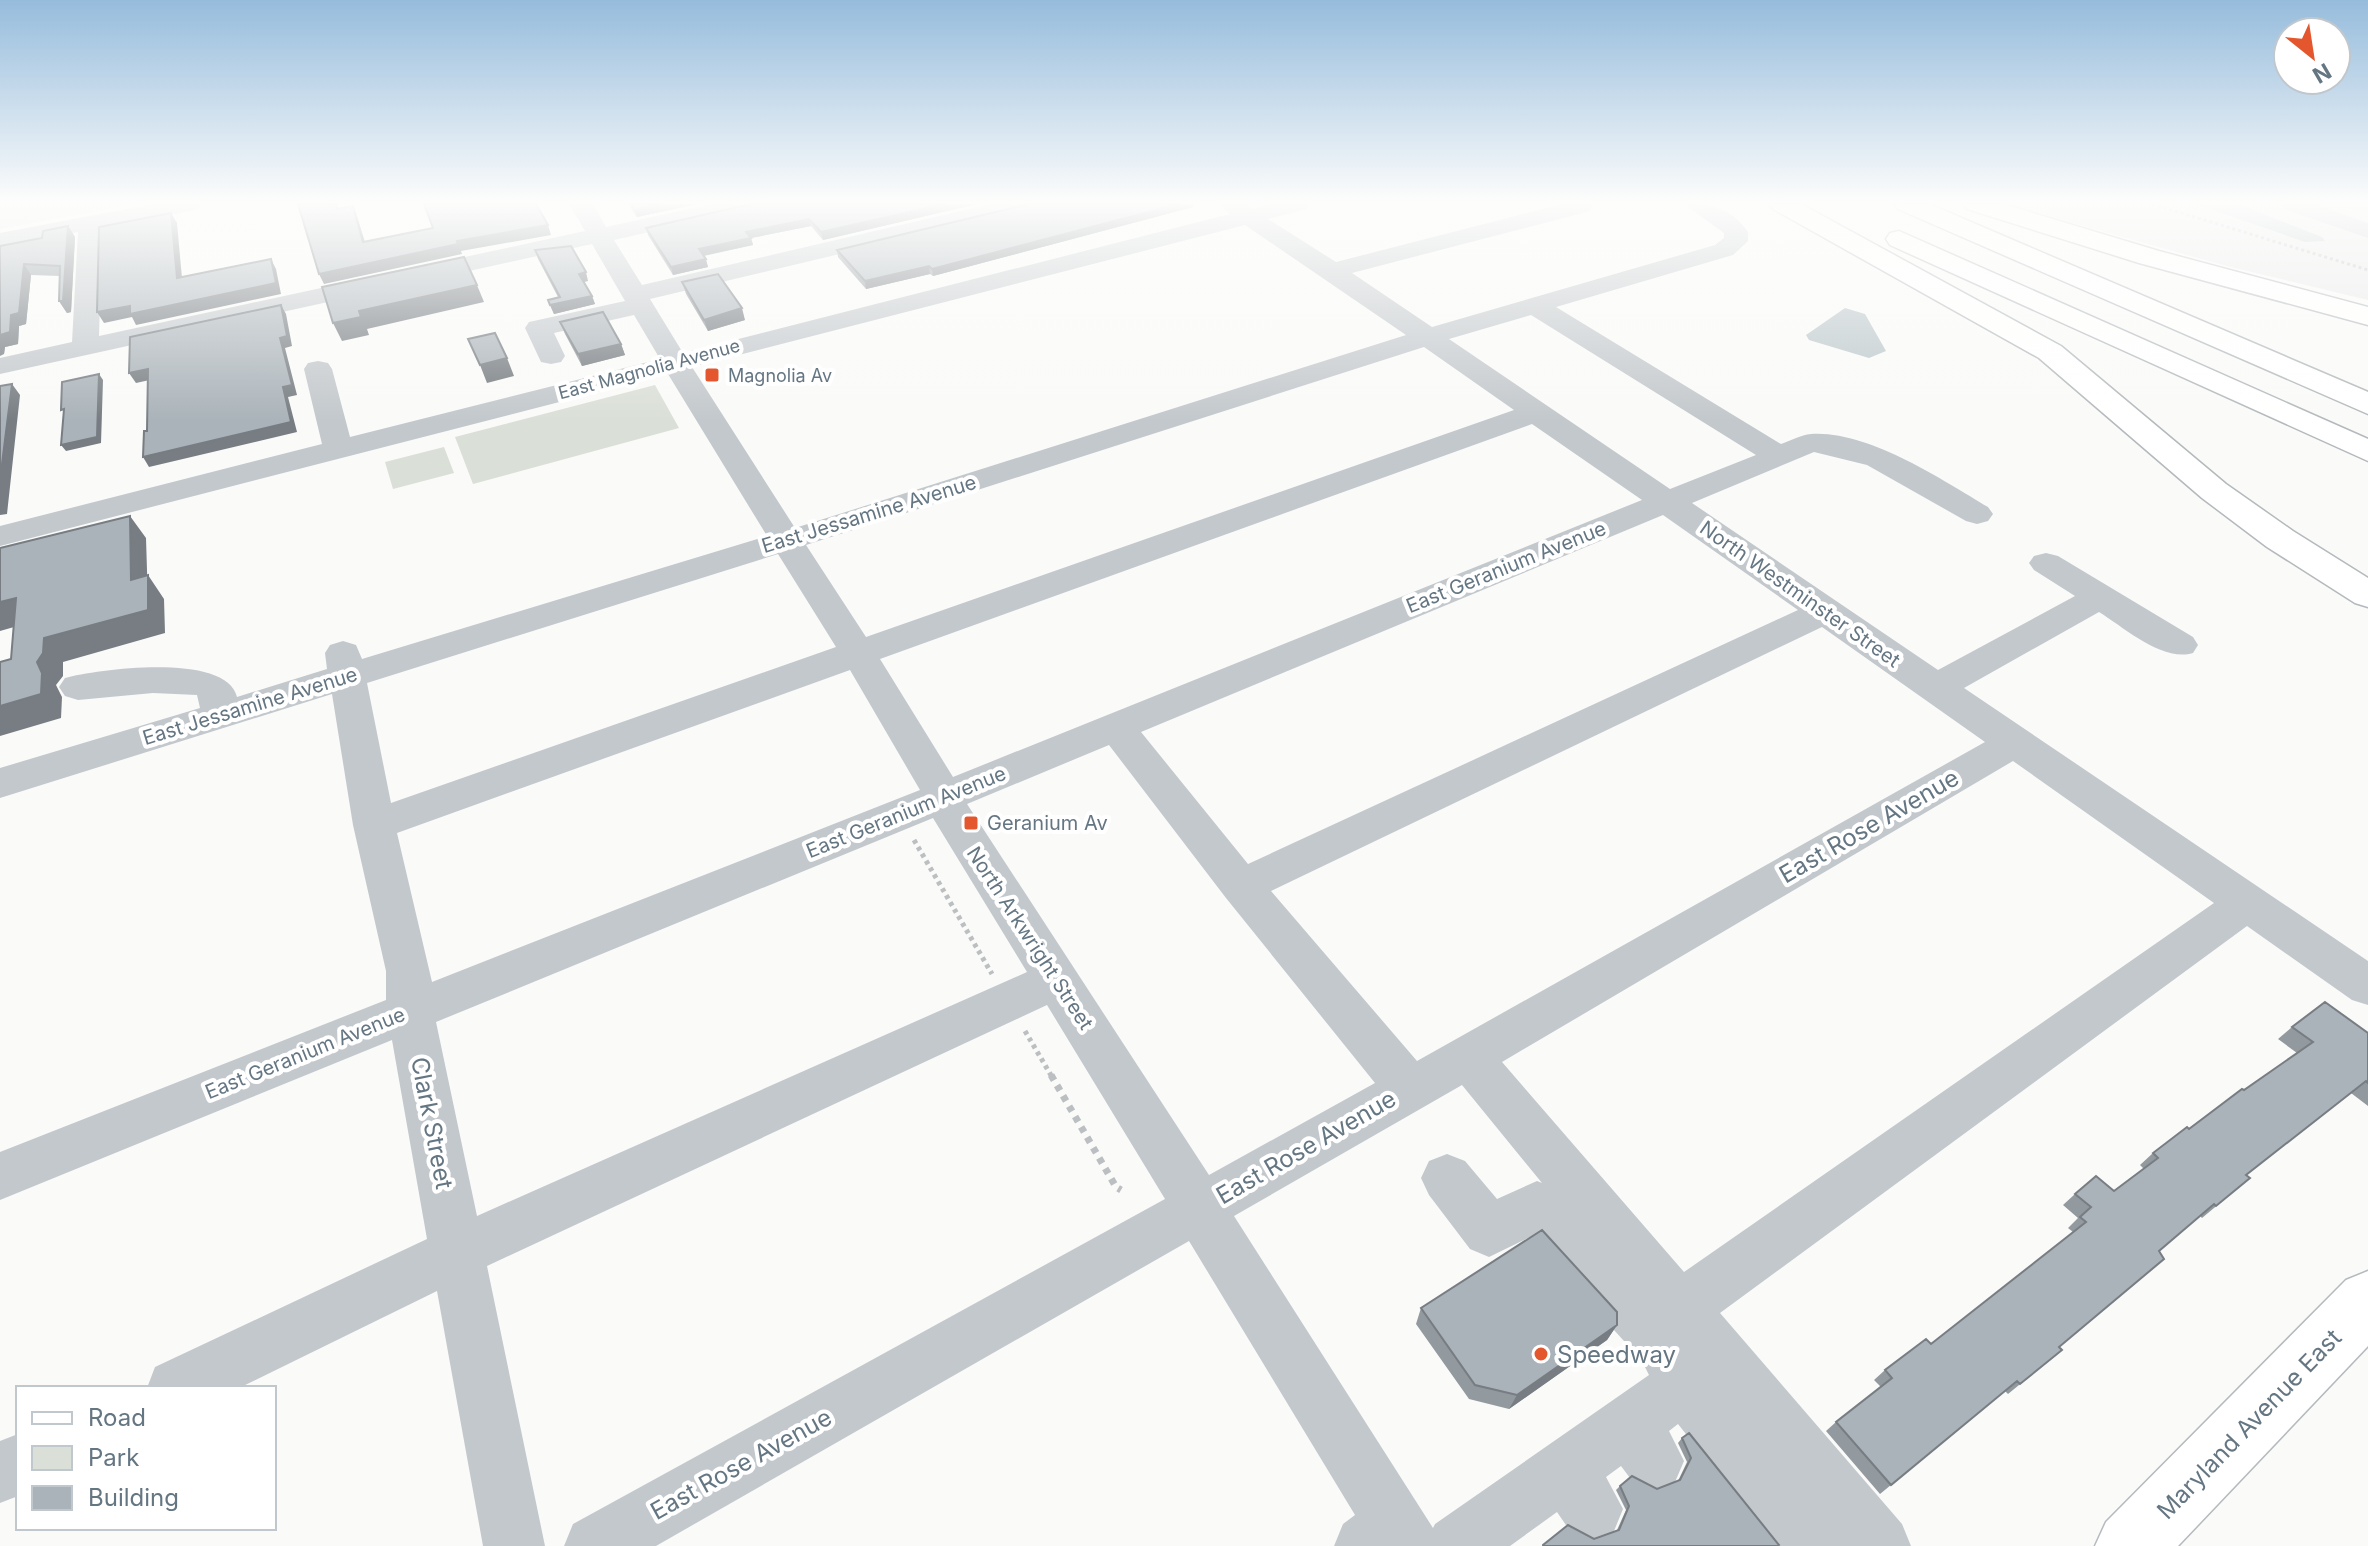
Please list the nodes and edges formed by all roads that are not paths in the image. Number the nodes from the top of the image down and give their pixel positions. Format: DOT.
graph roads {
  1 [pos="88,276"];
  2 [pos="367,276"];
  3 [pos="622,276"];
  4 [pos="732,276"];
  5 [pos="995,276"];
  6 [pos="1339,276"];
  7 [pos="1636,276"];
  8 [pos="1913,276"];
  9 [pos="1980,276"];
  10 [pos="2073,276"];
  11 [pos="2223,276"];
  12 [pos="636,300"];
  13 [pos="1535,306"];
  14 [pos="2368,316"];
  15 [pos="1427,337"];
  16 [pos="85,347"];
  17 [pos="551,356"];
  18 [pos="675,363"];
  19 [pos="0,366"];
  20 [pos="318,369"];
  21 [pos="2368,404"];
  22 [pos="1537,412"];
  23 [pos="338,449"];
  24 [pos="2368,451"];
  25 [pos="1779,456"];
  26 [pos="1667,502"];
  27 [pos="1977,514"];
  28 [pos="0,536"];
  29 [pos="786,539"];
  30 [pos="2046,563"];
  31 [pos="2368,595"];
  32 [pos="2100,597"];
  33 [pos="1826,611"];
  34 [pos="2180,645"];
  35 [pos="858,654"];
  36 [pos="344,665"];
  37 [pos="78,687"];
  38 [pos="1936,687"];
  39 [pos="220,716"];
  40 [pos="1116,727"];
  41 [pos="2015,742"];
  42 [pos="0,783"];
  43 [pos="944,797"];
  44 [pos="374,825"];
  45 [pos="1241,886"];
  46 [pos="2247,903"];
  47 [pos="1058,979"];
  48 [pos="2368,986"];
  49 [pos="410,1010"];
  50 [pos="1468,1057"];
  51 [pos="1409,1088"];
  52 [pos="0,1176"];
  53 [pos="1447,1178"];
  54 [pos="1200,1207"];
  55 [pos="458,1252"];
  56 [pos="2368,1302"];
  57 [pos="1678,1310"];
  58 [pos="1684,1385"];
  59 [pos="180,1386"];
  60 [pos="1491,1536"];
  61 [pos="1390,1539"];
  62 [pos="514,1546"];
  63 [pos="595,1546"];
  64 [pos="1815,1546"];
  65 [pos="1880,1546"];
  66 [pos="2130,1546"];
  1 -- 16 [label="street"];
  2 -- 16 [label="street"];
  3 -- 12 [label="street, North Arkwright Street"];
  4 -- 12 [label="street"];
  5 -- 18 [label="street, East Magnolia Avenue"];
  6 -- 15 [label="street, North Westminster Street"];
  7 -- 13 [label="street, East Jessamine Avenue"];
  8 -- 31 [label="main road"];
  9 -- 24 [label="main road"];
  10 -- 21 [label="main road"];
  11 -- 14 [label="main road"];
  12 -- 17 [label="street"];
  12 -- 18 [label="street, North Arkwright Street"];
  13 -- 15 [label="street, East Jessamine Avenue"];
  13 -- 25 [label="street"];
  15 -- 22 [label="street, North Westminster Street"];
  15 -- 29 [label="street, East Jessamine Avenue"];
  16 -- 19 [label="street"];
  18 -- 23 [label="street, East Magnolia Avenue"];
  18 -- 29 [label="street, North Arkwright Street"];
  20 -- 23 [label="street"];
  22 -- 26 [label="street, North Westminster Street"];
  22 -- 35 [label="street"];
  23 -- 28 [label="street, East Magnolia Avenue"];
  25 -- 26 [label="street, East Geranium Avenue"];
  25 -- 27 [label="street, East Geranium Avenue"];
  26 -- 33 [label="street, North Westminster Street"];
  26 -- 40 [label="street, East Geranium Avenue"];
  29 -- 35 [label="street, North Arkwright Street"];
  29 -- 36 [label="street, East Jessamine Avenue"];
  30 -- 32 [label="street"];
  32 -- 34 [label="street"];
  32 -- 38 [label="street"];
  33 -- 38 [label="street, North Westminster Street"];
  33 -- 45 [label="street"];
  35 -- 43 [label="street, North Arkwright Street"];
  35 -- 44 [label="street"];
  36 -- 39 [label="street, East Jessamine Avenue"];
  36 -- 44 [label="street, Clark Street"];
  37 -- 39 [label="street"];
  38 -- 41 [label="street, North Westminster Street"];
  39 -- 42 [label="street, East Jessamine Avenue"];
  40 -- 43 [label="street, East Geranium Avenue"];
  40 -- 45 [label="street"];
  41 -- 46 [label="street, North Westminster Street"];
  41 -- 50 [label="street, East Rose Avenue"];
  43 -- 47 [label="street, North Arkwright Street"];
  43 -- 49 [label="street, East Geranium Avenue"];
  44 -- 49 [label="street, Clark Street"];
  45 -- 51 [label="street"];
  46 -- 48 [label="street, North Westminster Street"];
  46 -- 57 [label="street"];
  47 -- 54 [label="street, North Arkwright Street"];
  47 -- 55 [label="street"];
  49 -- 52 [label="street, East Geranium Avenue"];
  49 -- 55 [label="street, Clark Street"];
  50 -- 51 [label="street, East Rose Avenue"];
  50 -- 57 [label="street"];
  51 -- 54 [label="street, East Rose Avenue"];
  53 -- 58 [label="street"];
  54 -- 61 [label="street, North Arkwright Street"];
  54 -- 63 [label="street, East Rose Avenue"];
  55 -- 59 [label="street"];
  55 -- 62 [label="street, Clark Street"];
  56 -- 66 [label="main road, Maryland Avenue East"];
  57 -- 65 [label="street"];
  58 -- 60 [label="street"];
  58 -- 64 [label="street"];
}
